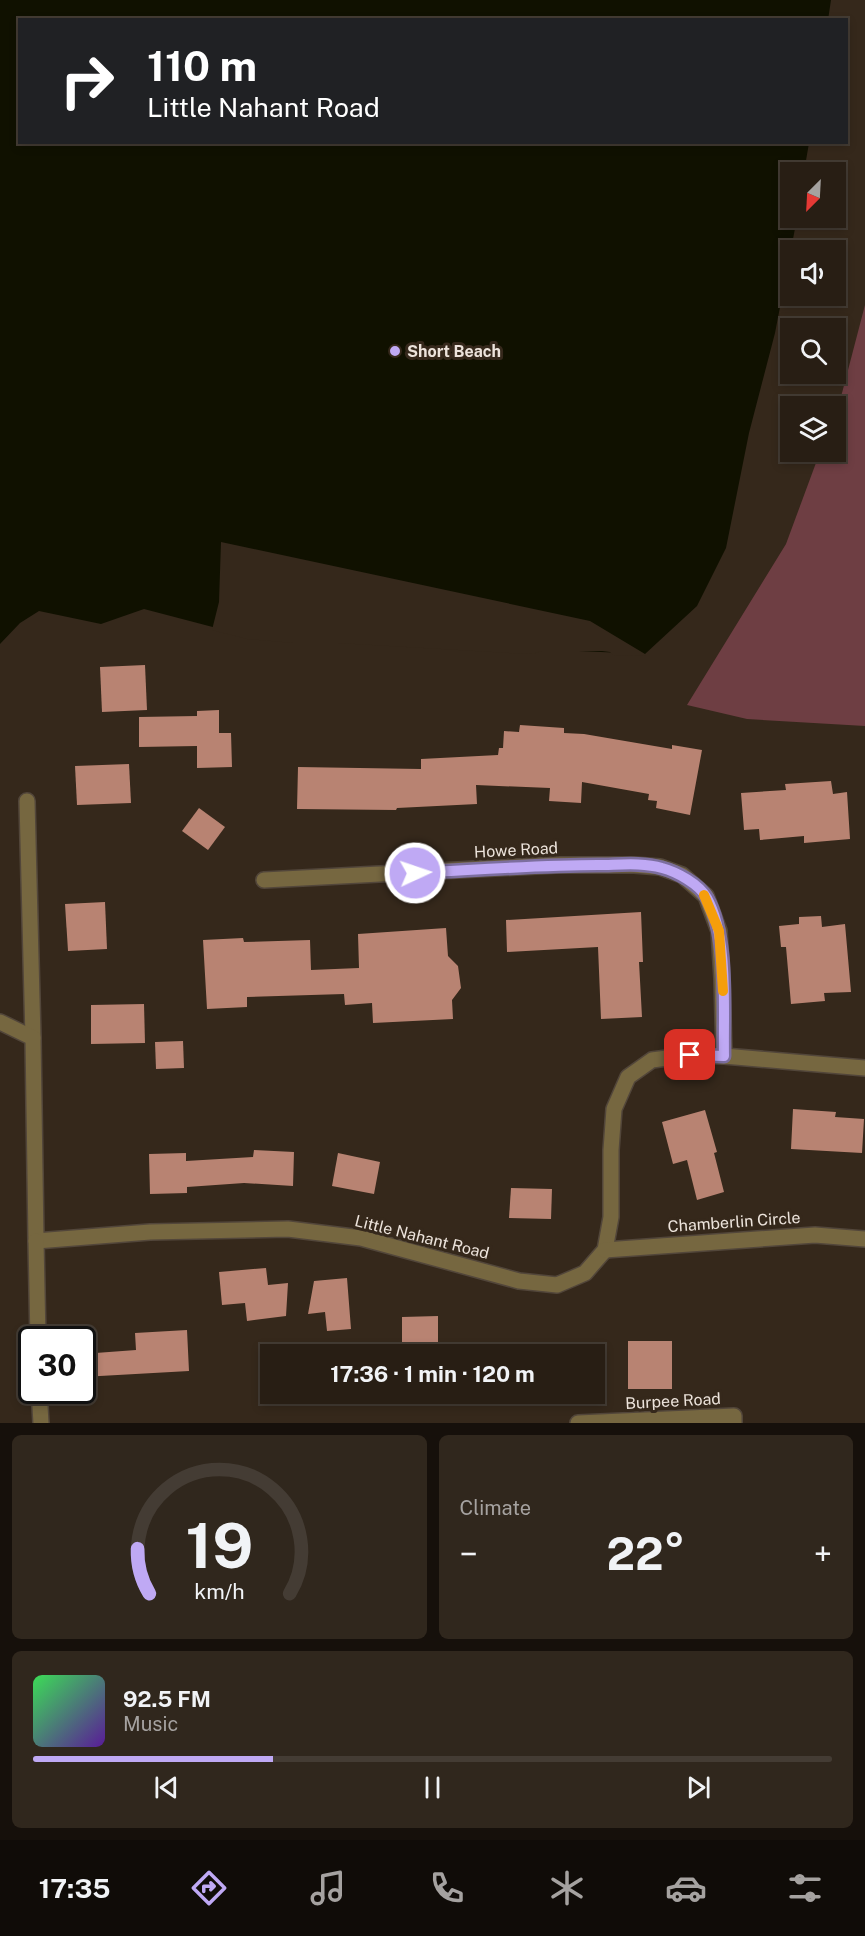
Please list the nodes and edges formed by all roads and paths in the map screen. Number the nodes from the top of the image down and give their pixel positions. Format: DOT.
graph roads {
  1 [pos="27,801"];
  2 [pos="264,880"];
  3 [pos="0,1022"];
  4 [pos="33,1038"];
  5 [pos="724,1056"];
  6 [pos="865,1068"];
  7 [pos="865,1239"];
  8 [pos="36,1241"];
  9 [pos="605,1250"];
  10 [pos="38,1326"];
  11 [pos="40,1404"];
  12 [pos="734,1420"];
  13 [pos="41,1423"];
  14 [pos="578,1423"];
  1 -- 4 [label="street"];
  2 -- 5 [label="street, Howe Road"];
  3 -- 4 [label="street"];
  4 -- 8 [label="street"];
  5 -- 6 [label="street"];
  5 -- 9 [label="street"];
  7 -- 9 [label="street, Chamberlin Circle"];
  8 -- 9 [label="street, Little Nahant Road"];
  8 -- 10 [label="street"];
  11 -- 13 [label="street"];
  12 -- 14 [label="street, Burpee Road"];
}
